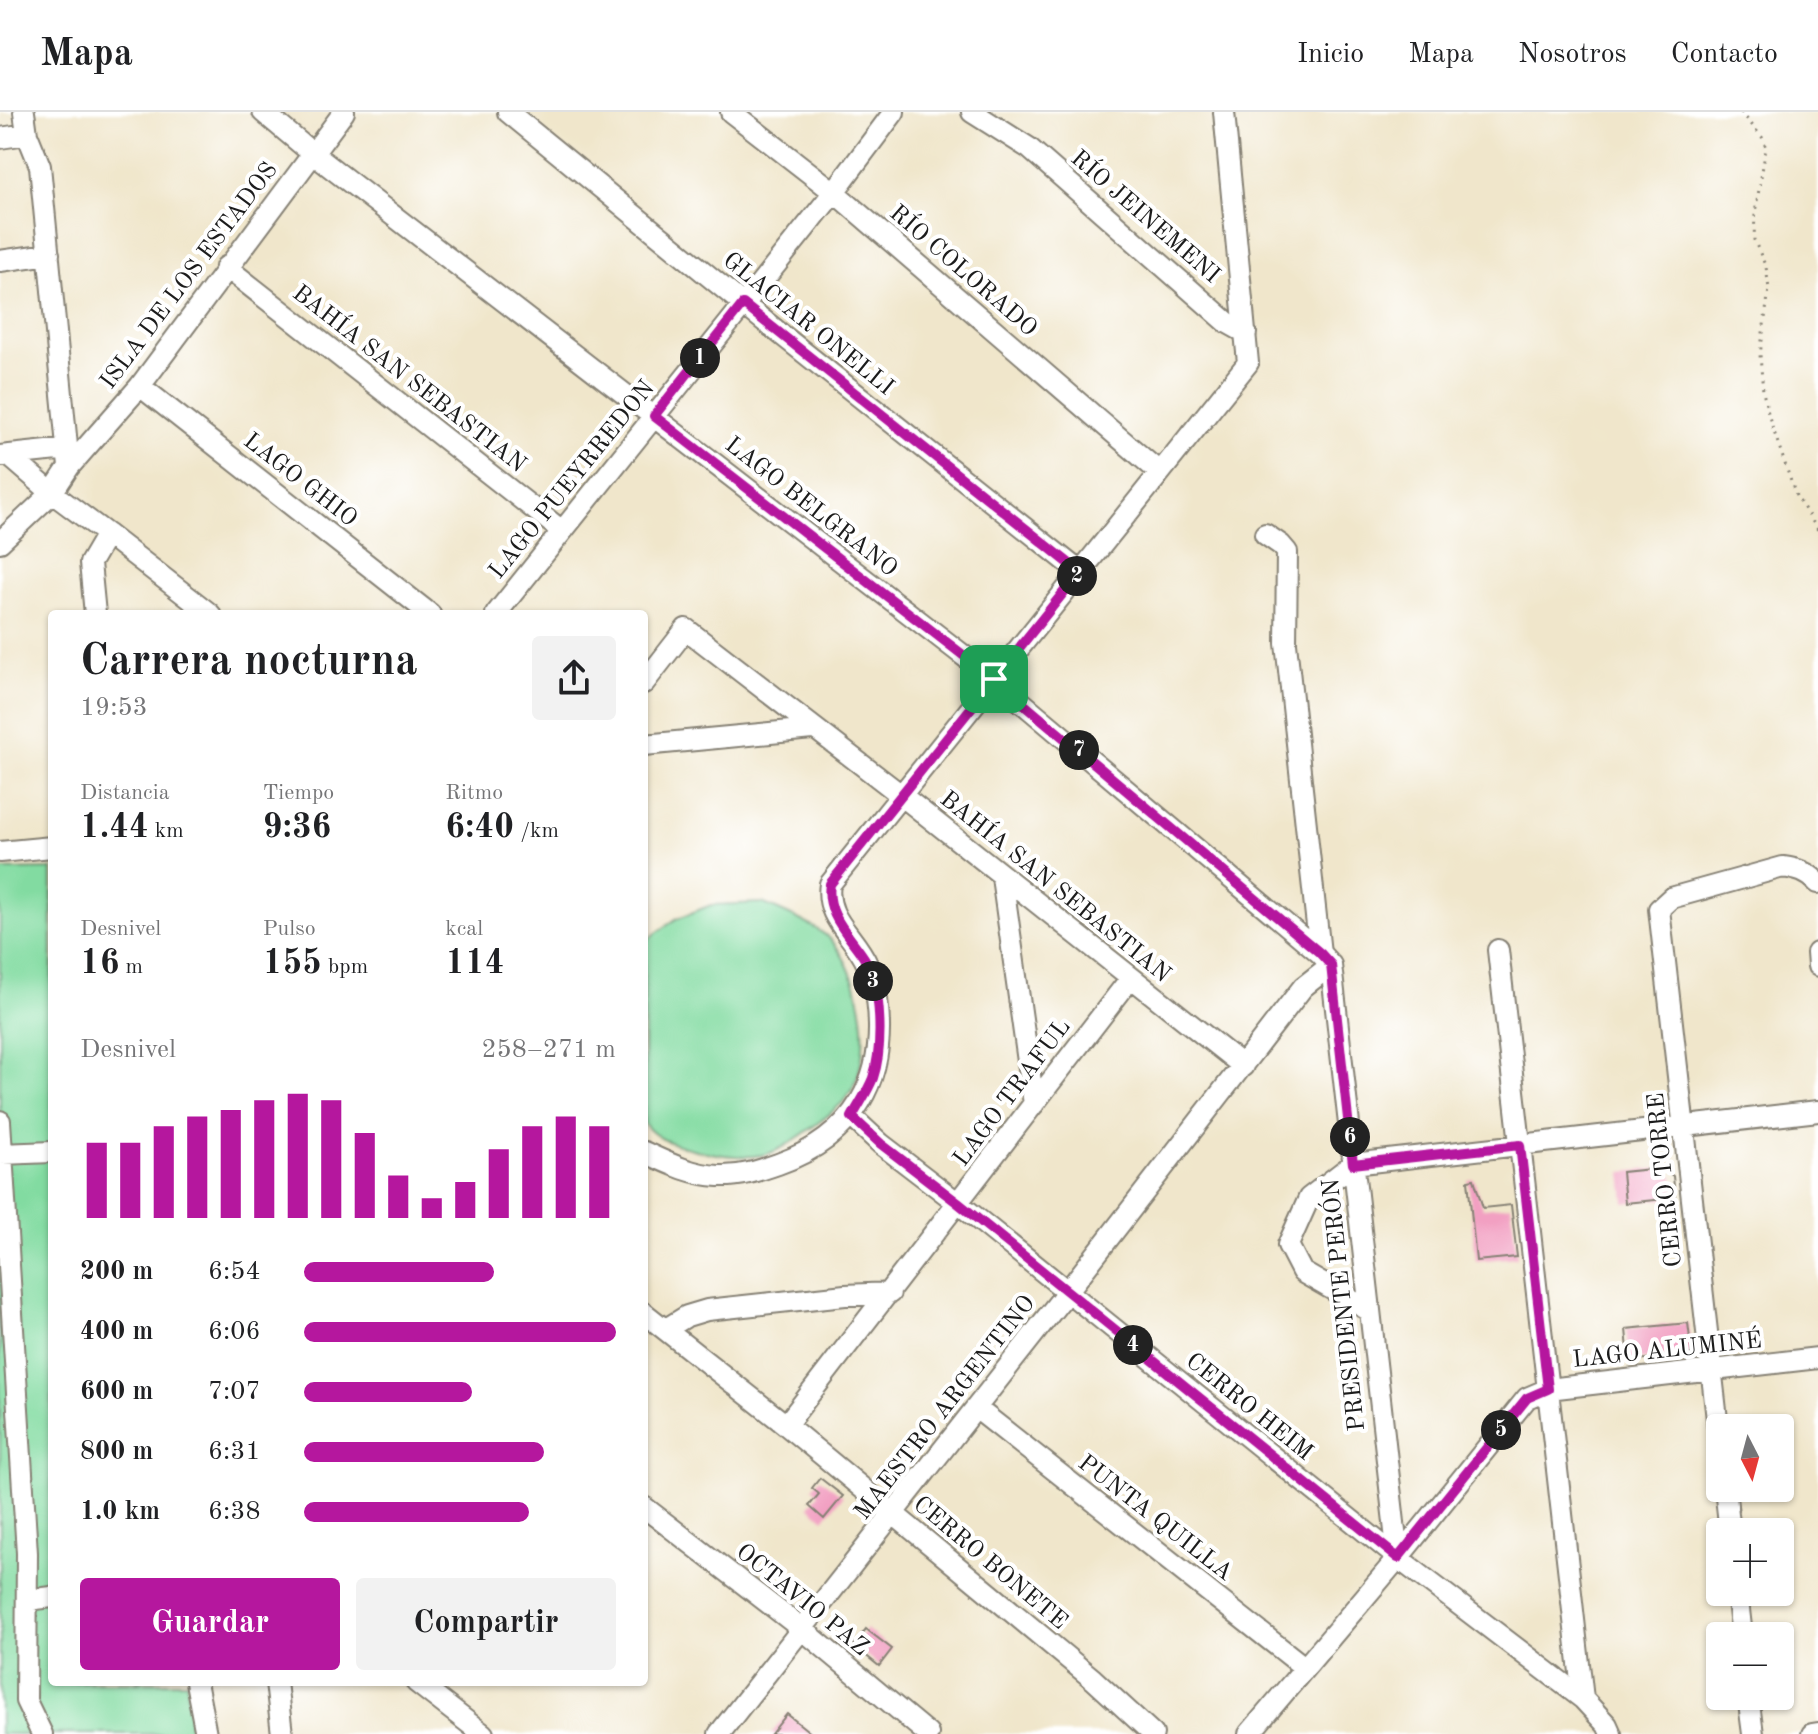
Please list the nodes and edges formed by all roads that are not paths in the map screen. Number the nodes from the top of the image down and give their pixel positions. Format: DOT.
graph roads {
  1 [pos="24,112"];
  2 [pos="263,112"];
  3 [pos="344,112"];
  4 [pos="508,112"];
  5 [pos="731,112"];
  6 [pos="894,112"];
  7 [pos="972,112"];
  8 [pos="1224,112"];
  9 [pos="27,134"];
  10 [pos="0,138"];
  11 [pos="312,153"];
  12 [pos="834,192"];
  13 [pos="49,254"];
  14 [pos="0,261"];
  15 [pos="226,267"];
  16 [pos="743,304"];
  17 [pos="1246,333"];
  18 [pos="140,386"];
  19 [pos="654,416"];
  20 [pos="4,455"];
  21 [pos="68,458"];
  22 [pos="1159,472"];
  23 [pos="52,493"];
  24 [pos="562,531"];
  25 [pos="107,534"];
  26 [pos="1265,534"];
  27 [pos="0,542"];
  28 [pos="1080,572"];
  29 [pos="95,610"];
  30 [pos="205,610"];
  31 [pos="425,610"];
  32 [pos="499,610"];
  33 [pos="648,678"];
  34 [pos="994,679"];
  35 [pos="812,729"];
  36 [pos="648,745"];
  37 [pos="901,795"];
  38 [pos="48,847"];
  39 [pos="0,852"];
  40 [pos="1002,877"];
  41 [pos="1815,880"];
  42 [pos="1498,950"];
  43 [pos="1325,959"];
  44 [pos="1130,979"];
  45 [pos="1243,1066"];
  46 [pos="1034,1104"];
  47 [pos="1818,1111"];
  48 [pos="852,1117"];
  49 [pos="0,1121"];
  50 [pos="1684,1126"];
  51 [pos="1520,1145"];
  52 [pos="48,1152"];
  53 [pos="1,1154"];
  54 [pos="648,1154"];
  55 [pos="1353,1164"];
  56 [pos="958,1203"];
  57 [pos="1067,1292"];
  58 [pos="890,1293"];
  59 [pos="1370,1311"];
  60 [pos="648,1316"];
  61 [pos="666,1329"];
  62 [pos="1818,1358"];
  63 [pos="1711,1370"];
  64 [pos="1548,1389"];
  65 [pos="976,1408"];
  66 [pos="1716,1414"];
  67 [pos="786,1425"];
  68 [pos="648,1510"];
  69 [pos="893,1514"];
  70 [pos="1398,1558"];
  71 [pos="48,1598"];
  72 [pos="28,1600"];
  73 [pos="802,1629"];
  74 [pos="1304,1667"];
  75 [pos="197,1686"];
  76 [pos="276,1686"];
  77 [pos="421,1686"];
  78 [pos="1583,1699"];
  79 [pos="1750,1710"];
  80 [pos="479,1733"];
  81 [pos="1818,1733"];
  82 [pos="42,1734"];
  83 [pos="206,1734"];
  84 [pos="282,1734"];
  85 [pos="719,1734"];
  86 [pos="928,1734"];
  87 [pos="1153,1734"];
  88 [pos="1249,1734"];
  89 [pos="1611,1734"];
  90 [pos="1753,1734"];
  91 [pos="1812,1734"];
  1 -- 9 [label="street"];
  2 -- 11 [label="street, LAGO BELGRANO"];
  3 -- 11 [label="street, ISLA DE LOS ESTADOS"];
  4 -- 16 [label="street, GLACIAR ONELLI"];
  5 -- 12 [label="street, RÍO COLORADO"];
  6 -- 12 [label="street, LAGO PUEYRREDON"];
  7 -- 17 [label="street, RÍO JEINEMENI"];
  8 -- 17 [label="street"];
  9 -- 10 [label="street"];
  9 -- 13 [label="street"];
  11 -- 15 [label="street, ISLA DE LOS ESTADOS"];
  11 -- 19 [label="street, LAGO BELGRANO"];
  12 -- 16 [label="street, LAGO PUEYRREDON"];
  12 -- 22 [label="street, RÍO COLORADO"];
  13 -- 14 [label="street"];
  13 -- 21 [label="street"];
  15 -- 18 [label="street, ISLA DE LOS ESTADOS"];
  15 -- 24 [label="street, BAHÍA SAN SEBASTIAN"];
  16 -- 19 [label="street, LAGO PUEYRREDON"];
  16 -- 28 [label="street, GLACIAR ONELLI"];
  17 -- 22 [label="street"];
  18 -- 21 [label="street, ISLA DE LOS ESTADOS"];
  18 -- 31 [label="street, LAGO GHIO"];
  19 -- 24 [label="street, LAGO PUEYRREDON"];
  19 -- 34 [label="street, LAGO BELGRANO"];
  20 -- 21 [label="street"];
  20 -- 23 [label="street"];
  21 -- 23 [label="street, ISLA DE LOS ESTADOS"];
  22 -- 28 [label="street"];
  23 -- 25 [label="street"];
  23 -- 27 [label="street, ISLA DE LOS ESTADOS"];
  24 -- 32 [label="street, LAGO PUEYRREDON"];
  25 -- 29 [label="street"];
  25 -- 30 [label="street"];
  26 -- 43 [label="street, PRESIDENTE PERÓN"];
  28 -- 34 [label="street"];
  33 -- 35 [label="street, BAHÍA SAN SEBASTIAN"];
  34 -- 37 [label="street"];
  34 -- 43 [label="street, LAGO BELGRANO"];
  35 -- 36 [label="street"];
  35 -- 37 [label="street, BAHÍA SAN SEBASTIAN"];
  37 -- 40 [label="street, BAHÍA SAN SEBASTIAN"];
  37 -- 48 [label="street"];
  38 -- 39 [label="street"];
  40 -- 44 [label="street, BAHÍA SAN SEBASTIAN"];
  40 -- 46 [label="street"];
  41 -- 50 [label="street, CERRO TORRE"];
  42 -- 51 [label="street"];
  43 -- 45 [label="street, MAESTRO ARGENTINO"];
  43 -- 55 [label="street, PRESIDENTE PERÓN"];
  44 -- 45 [label="street, BAHÍA SAN SEBASTIAN"];
  44 -- 46 [label="street, LAGO TRAFUL"];
  45 -- 57 [label="street, MAESTRO ARGENTINO"];
  46 -- 56 [label="street, LAGO TRAFUL"];
  47 -- 50 [label="street"];
  48 -- 54 [label="street"];
  48 -- 56 [label="street, CERRO HEIM"];
  49 -- 53 [label="street"];
  50 -- 51 [label="street"];
  50 -- 63 [label="street, CERRO TORRE"];
  51 -- 55 [label="street"];
  51 -- 64 [label="street"];
  52 -- 53 [label="street"];
  53 -- 72 [label="street"];
  55 -- 59 [label="street, PRESIDENTE PERÓN"];
  55 -- 59 [label="street"];
  56 -- 57 [label="street, CERRO HEIM"];
  56 -- 58 [label="street, LAGO TRAFUL"];
  57 -- 65 [label="street, MAESTRO ARGENTINO"];
  57 -- 70 [label="street, CERRO HEIM"];
  58 -- 61 [label="street"];
  58 -- 67 [label="street, LAGO TRAFUL"];
  59 -- 70 [label="street, PRESIDENTE PERÓN"];
  60 -- 61 [label="street, CERRO BONETE"];
  61 -- 67 [label="street, CERRO BONETE"];
  62 -- 63 [label="street, LAGO ALUMINÉ"];
  63 -- 64 [label="street, LAGO ALUMINÉ"];
  63 -- 66 [label="street, CERRO TORRE"];
  64 -- 70 [label="street, LAGO ALUMINÉ"];
  64 -- 78 [label="street"];
  65 -- 69 [label="street, MAESTRO ARGENTINO"];
  65 -- 74 [label="street, PUNTA QUILLA"];
  67 -- 69 [label="street, CERRO BONETE"];
  68 -- 73 [label="street, OCTAVIO PAZ"];
  69 -- 73 [label="street, MAESTRO ARGENTINO"];
  69 -- 87 [label="street, CERRO BONETE"];
  70 -- 74 [label="street, LAGO ALUMINÉ"];
  70 -- 78 [label="street, CERRO HEIM"];
  71 -- 72 [label="street"];
  72 -- 82 [label="street"];
  73 -- 85 [label="street, MAESTRO ARGENTINO"];
  73 -- 86 [label="street, OCTAVIO PAZ"];
  74 -- 88 [label="street, LAGO ALUMINÉ"];
  75 -- 83 [label="street"];
  76 -- 84 [label="street"];
  77 -- 80 [label="street"];
  78 -- 89 [label="street, CERRO HEIM"];
  79 -- 90 [label="street"];
  81 -- 91 [label="street"];
}
